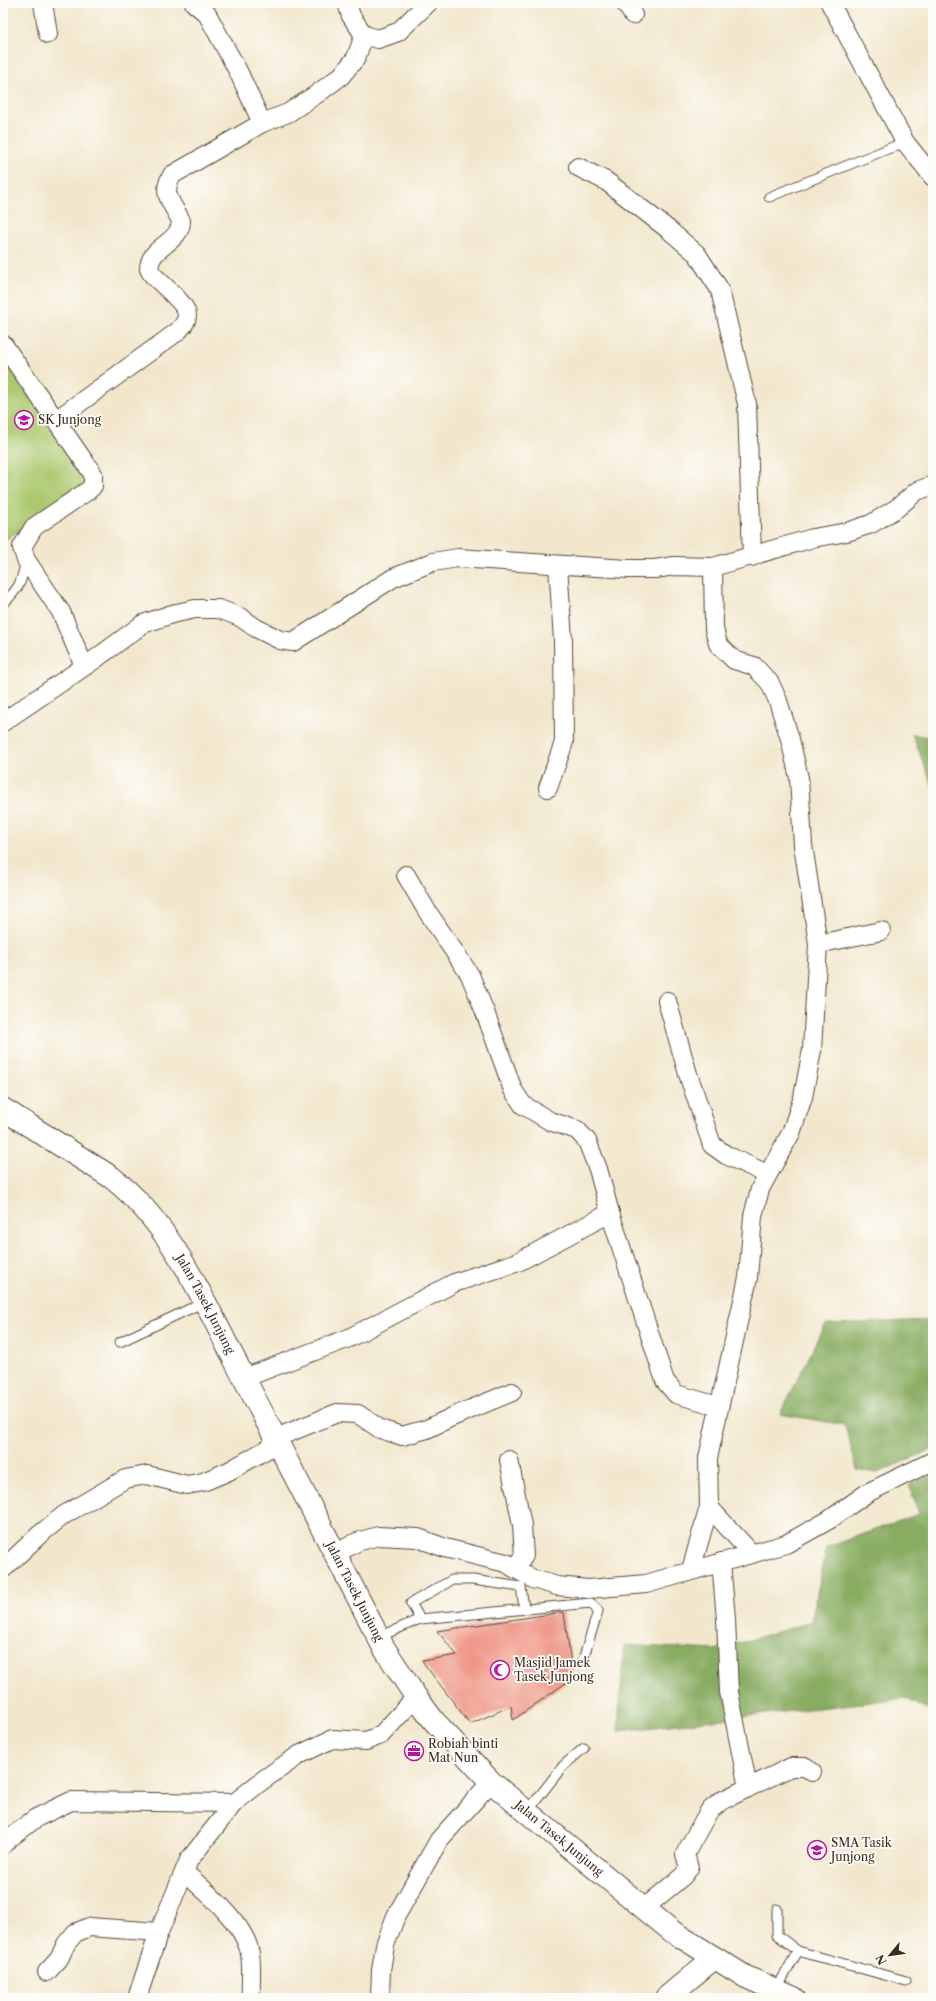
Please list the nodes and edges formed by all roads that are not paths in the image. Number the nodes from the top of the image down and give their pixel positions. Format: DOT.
graph roads {
  1 [pos="43,3"];
  2 [pos="194,3"];
  3 [pos="347,3"];
  4 [pos="428,3"];
  5 [pos="830,3"];
  6 [pos="48,34"];
  7 [pos="364,35"];
  8 [pos="262,123"];
  9 [pos="905,142"];
  10 [pos="578,167"];
  11 [pos="933,177"];
  12 [pos="769,197"];
  13 [pos="3,344"];
  14 [pos="56,420"];
  15 [pos="933,485"];
  16 [pos="752,557"];
  17 [pos="26,560"];
  18 [pos="558,565"];
  19 [pos="714,566"];
  20 [pos="3,604"];
  21 [pos="84,666"];
  22 [pos="3,722"];
  23 [pos="548,788"];
  24 [pos="406,874"];
  25 [pos="881,931"];
  26 [pos="818,944"];
  27 [pos="667,1001"];
  28 [pos="3,1109"];
  29 [pos="767,1174"];
  30 [pos="610,1213"];
  31 [pos="204,1302"];
  32 [pos="120,1342"];
  33 [pos="244,1378"];
  34 [pos="512,1392"];
  35 [pos="718,1406"];
  36 [pos="277,1441"];
  37 [pos="508,1460"];
  38 [pos="933,1461"];
  39 [pos="709,1507"];
  40 [pos="335,1554"];
  41 [pos="752,1554"];
  42 [pos="721,1562"];
  43 [pos="514,1568"];
  44 [pos="3,1569"];
  45 [pos="691,1570"];
  46 [pos="524,1608"];
  47 [pos="420,1620"];
  48 [pos="379,1637"];
  49 [pos="583,1660"];
  50 [pos="416,1697"];
  51 [pos="584,1748"];
  52 [pos="812,1772"];
  53 [pos="491,1782"];
  54 [pos="748,1788"];
  55 [pos="234,1804"];
  56 [pos="527,1812"];
  57 [pos="3,1845"];
  58 [pos="184,1872"];
  59 [pos="643,1909"];
  60 [pos="777,1909"];
  61 [pos="159,1932"];
  62 [pos="798,1951"];
  63 [pos="714,1958"];
  64 [pos="46,1972"];
  65 [pos="906,1981"];
  66 [pos="785,1994"];
  67 [pos="137,1998"];
  68 [pos="251,1998"];
  69 [pos="380,1998"];
  70 [pos="666,1998"];
  1 -- 6 [label="street"];
  2 -- 8 [label="street"];
  3 -- 7 [label="street"];
  4 -- 7 [label="street"];
  5 -- 9 [label="street"];
  7 -- 8 [label="street"];
  8 -- 14 [label="street"];
  9 -- 11 [label="street"];
  9 -- 12 [label="lane"];
  10 -- 16 [label="street"];
  13 -- 14 [label="street"];
  14 -- 17 [label="street"];
  15 -- 16 [label="street"];
  16 -- 19 [label="street"];
  17 -- 20 [label="lane"];
  17 -- 21 [label="street"];
  18 -- 19 [label="street"];
  18 -- 21 [label="street"];
  18 -- 23 [label="street"];
  19 -- 26 [label="street"];
  21 -- 22 [label="street"];
  24 -- 30 [label="street"];
  25 -- 26 [label="street"];
  26 -- 29 [label="street"];
  27 -- 29 [label="street"];
  28 -- 31 [label="main road, Jalan Tasek Junjung"];
  29 -- 35 [label="street"];
  30 -- 33 [label="street"];
  30 -- 35 [label="street"];
  31 -- 32 [label="lane"];
  31 -- 33 [label="main road, Jalan Tasek Junjung"];
  33 -- 36 [label="main road, Jalan Tasek Junjung"];
  34 -- 36 [label="street"];
  35 -- 39 [label="street"];
  36 -- 40 [label="main road, Jalan Tasek Junjung"];
  36 -- 44 [label="street"];
  37 -- 43 [label="street"];
  38 -- 41 [label="street"];
  39 -- 41 [label="street"];
  39 -- 45 [label="street"];
  40 -- 43 [label="street"];
  40 -- 48 [label="main road, Jalan Tasek Junjung"];
  41 -- 42 [label="street"];
  42 -- 45 [label="street"];
  42 -- 54 [label="street"];
  43 -- 45 [label="street"];
  46 -- 47 [label="lane"];
  46 -- 47 [label="lane"];
  46 -- 49 [label="lane"];
  47 -- 48 [label="lane"];
  48 -- 50 [label="main road, Jalan Tasek Junjung"];
  50 -- 53 [label="main road, Jalan Tasek Junjung"];
  50 -- 55 [label="street"];
  51 -- 56 [label="lane"];
  52 -- 54 [label="street"];
  53 -- 56 [label="main road, Jalan Tasek Junjung"];
  53 -- 69 [label="street"];
  54 -- 59 [label="street"];
  55 -- 57 [label="street"];
  55 -- 58 [label="street"];
  56 -- 59 [label="main road, Jalan Tasek Junjung"];
  58 -- 61 [label="street"];
  58 -- 68 [label="street"];
  59 -- 63 [label="main road, Jalan Tasek Junjung"];
  60 -- 62 [label="lane"];
  61 -- 64 [label="street"];
  61 -- 67 [label="street"];
  62 -- 65 [label="lane"];
  62 -- 66 [label="lane"];
  63 -- 66 [label="main road, Jalan Tasek Junjung"];
  63 -- 70 [label="main road"];
}
